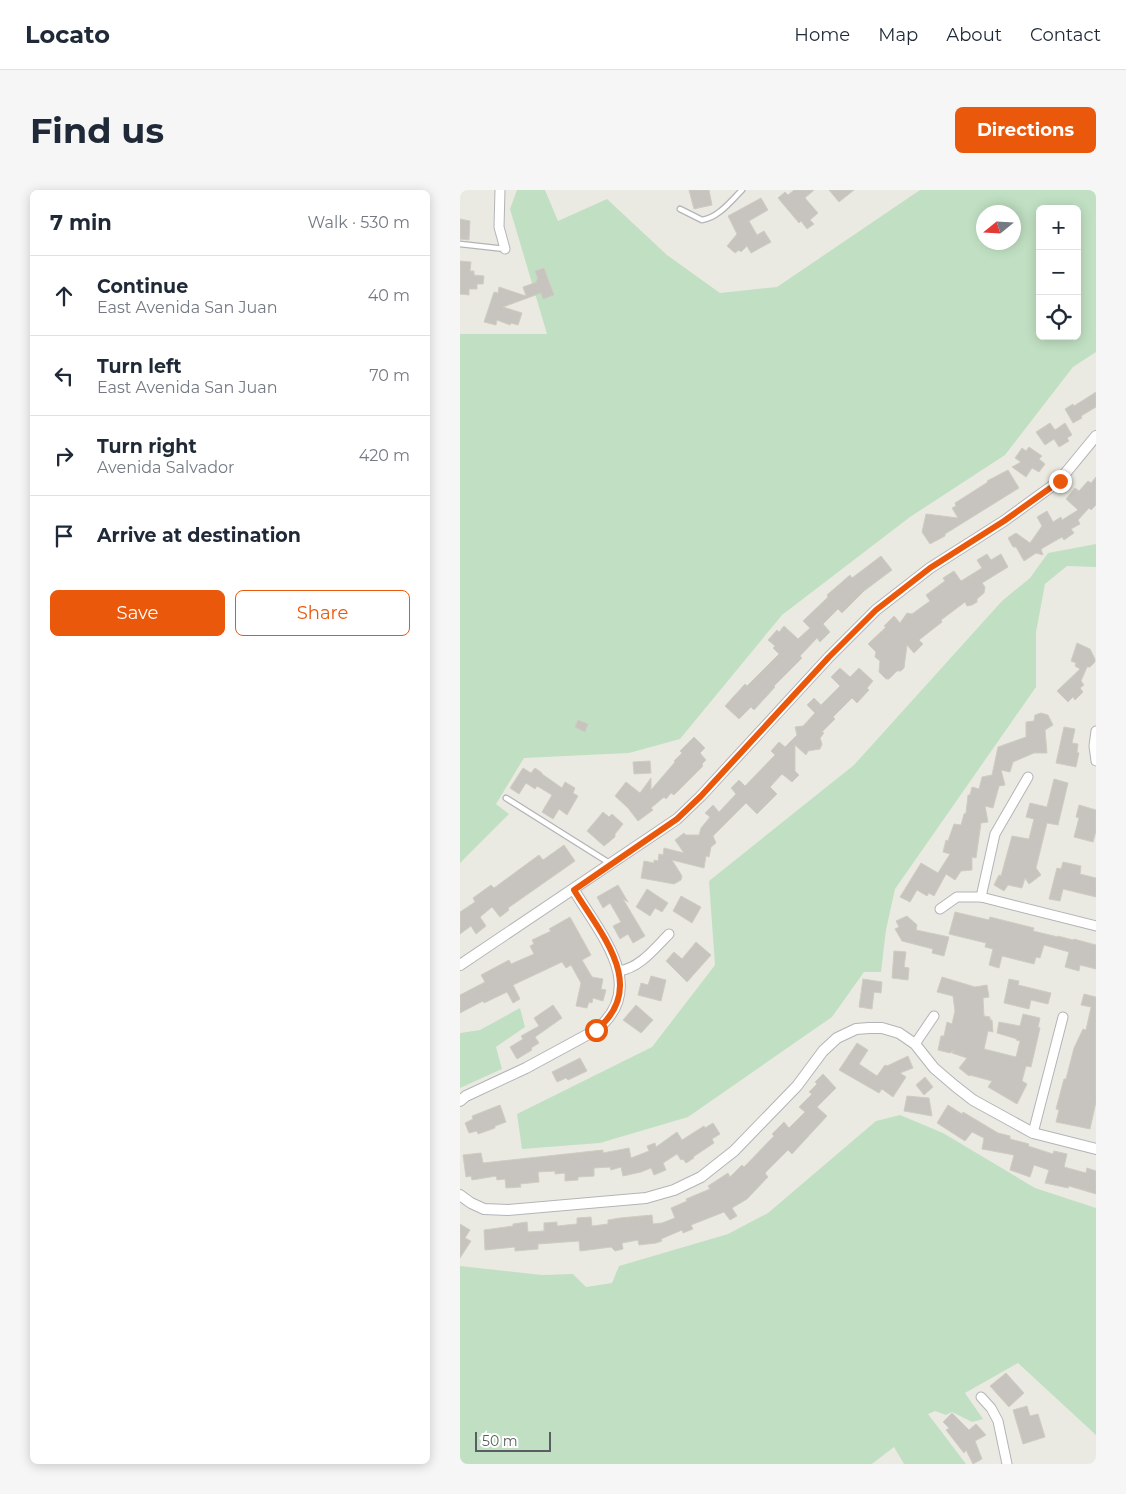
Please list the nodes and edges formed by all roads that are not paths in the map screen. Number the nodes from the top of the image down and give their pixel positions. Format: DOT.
graph roads {
  1 [pos="500,190"];
  2 [pos="742,190"];
  3 [pos="680,209"];
  4 [pos="460,244"];
  5 [pos="505,249"];
  6 [pos="1096,436"];
  7 [pos="1096,732"];
  8 [pos="1096,761"];
  9 [pos="1028,777"];
  10 [pos="506,798"];
  11 [pos="612,864"];
  12 [pos="574,890"];
  13 [pos="981,897"];
  14 [pos="940,909"];
  15 [pos="1096,926"];
  16 [pos="669,934"];
  17 [pos="460,965"];
  18 [pos="619,971"];
  19 [pos="934,1016"];
  20 [pos="1063,1017"];
  21 [pos="915,1044"];
  22 [pos="460,1101"];
  23 [pos="1033,1133"];
  24 [pos="1096,1150"];
  25 [pos="460,1195"];
  26 [pos="981,1397"];
  27 [pos="1007,1464"];
  1 -- 5 [label="street"];
  2 -- 3 [label="lane"];
  4 -- 5 [label="lane"];
  6 -- 11 [label="street"];
  7 -- 8 [label="street"];
  9 -- 13 [label="street"];
  10 -- 11 [label="lane"];
  11 -- 12 [label="street"];
  12 -- 17 [label="street"];
  12 -- 18 [label="street"];
  13 -- 14 [label="street"];
  13 -- 15 [label="street"];
  16 -- 18 [label="street"];
  18 -- 22 [label="street"];
  19 -- 21 [label="street"];
  20 -- 23 [label="street"];
  21 -- 23 [label="street"];
  21 -- 25 [label="street"];
  23 -- 24 [label="street"];
  26 -- 27 [label="street"];
}
